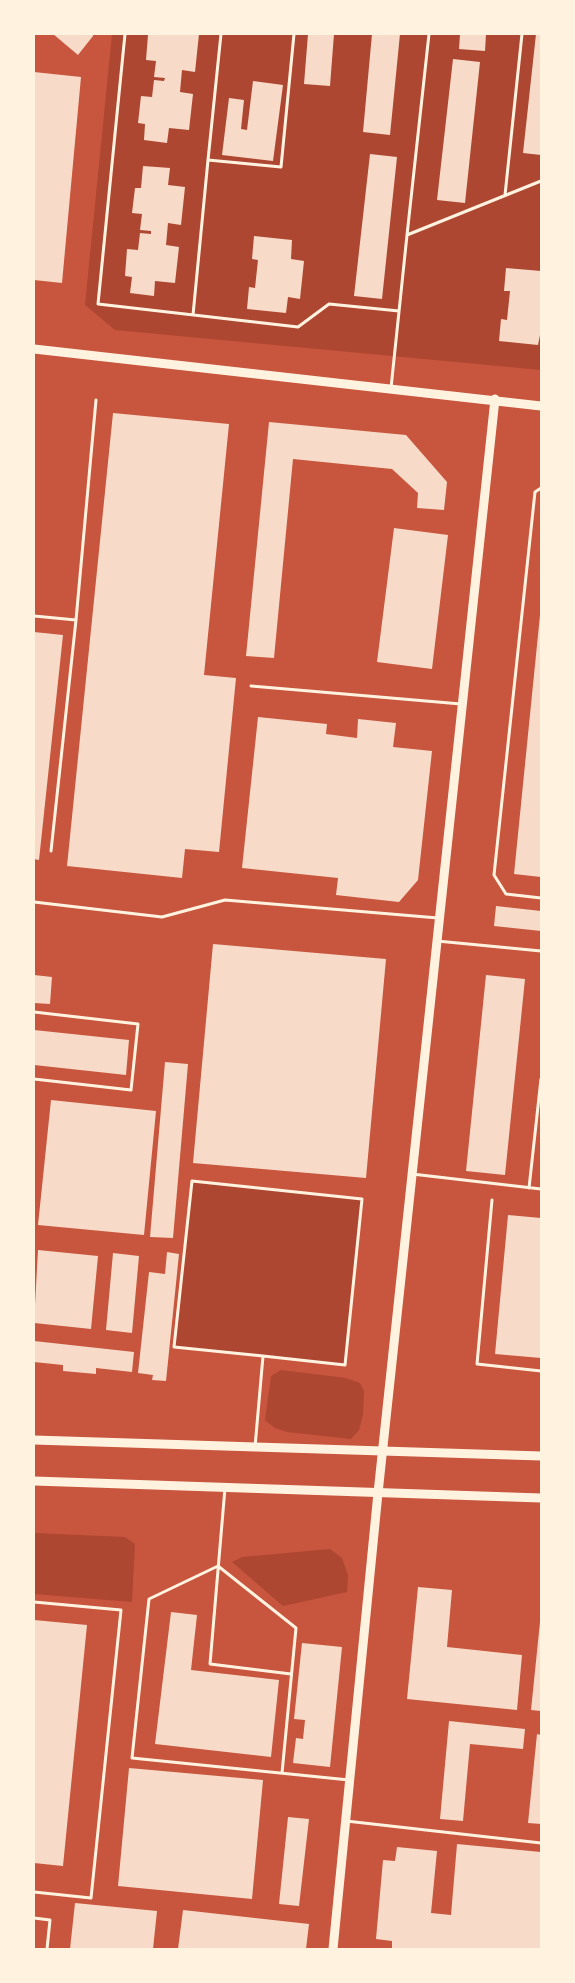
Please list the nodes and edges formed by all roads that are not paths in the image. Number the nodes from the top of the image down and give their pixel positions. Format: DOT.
graph roads {
  1 [pos="125,34"];
  2 [pos="221,34"];
  3 [pos="294,34"];
  4 [pos="429,34"];
  5 [pos="522,34"];
  6 [pos="208,160"];
  7 [pos="541,181"];
  8 [pos="505,195"];
  9 [pos="407,235"];
  10 [pos="399,311"];
  11 [pos="193,315"];
  12 [pos="34,349"];
  13 [pos="391,388"];
  14 [pos="495,399"];
  15 [pos="96,400"];
  16 [pos="541,406"];
  17 [pos="541,488"];
  18 [pos="34,616"];
  19 [pos="76,620"];
  20 [pos="250,686"];
  21 [pos="462,704"];
  22 [pos="51,851"];
  23 [pos="541,898"];
  24 [pos="34,902"];
  25 [pos="439,918"];
  26 [pos="437,941"];
  27 [pos="541,951"];
  28 [pos="34,1012"];
  29 [pos="34,1079"];
  30 [pos="541,1079"];
  31 [pos="412,1174"];
  32 [pos="529,1188"];
  33 [pos="541,1189"];
  34 [pos="492,1200"];
  35 [pos="263,1356"];
  36 [pos="541,1370"];
  37 [pos="34,1440"];
  38 [pos="255,1447"];
  39 [pos="382,1451"];
  40 [pos="541,1456"];
  41 [pos="34,1481"];
  42 [pos="225,1488"];
  43 [pos="378,1493"];
  44 [pos="541,1498"];
  45 [pos="218,1566"];
  46 [pos="34,1602"];
  47 [pos="291,1674"];
  48 [pos="282,1773"];
  49 [pos="350,1780"];
  50 [pos="345,1821"];
  51 [pos="541,1843"];
  52 [pos="34,1892"];
  53 [pos="34,1918"];
  54 [pos="47,1949"];
  55 [pos="333,1949"];
  1 -- 11 [label="lane"];
  2 -- 6 [label="lane"];
  3 -- 6 [label="lane"];
  4 -- 9 [label="lane"];
  5 -- 8 [label="lane"];
  6 -- 11 [label="lane"];
  7 -- 8 [label="lane"];
  8 -- 9 [label="lane"];
  9 -- 10 [label="lane"];
  10 -- 11 [label="lane"];
  10 -- 13 [label="lane"];
  12 -- 13 [label="street"];
  13 -- 14 [label="street"];
  14 -- 16 [label="street"];
  14 -- 21 [label="street"];
  15 -- 19 [label="lane"];
  17 -- 23 [label="lane"];
  18 -- 19 [label="lane"];
  19 -- 22 [label="lane"];
  20 -- 21 [label="lane"];
  21 -- 25 [label="street"];
  24 -- 25 [label="lane"];
  25 -- 26 [label="street"];
  26 -- 27 [label="lane"];
  26 -- 31 [label="street"];
  28 -- 29 [label="lane"];
  30 -- 32 [label="lane"];
  31 -- 32 [label="lane"];
  31 -- 39 [label="street"];
  32 -- 33 [label="lane"];
  34 -- 36 [label="lane"];
  35 -- 35 [label="lane"];
  35 -- 38 [label="lane"];
  37 -- 38 [label="street"];
  38 -- 39 [label="street"];
  39 -- 40 [label="street"];
  39 -- 43 [label="street"];
  41 -- 42 [label="street"];
  42 -- 43 [label="street"];
  42 -- 45 [label="lane"];
  43 -- 44 [label="street"];
  43 -- 49 [label="street"];
  45 -- 47 [label="lane"];
  45 -- 47 [label="lane"];
  45 -- 48 [label="lane"];
  46 -- 52 [label="lane"];
  47 -- 48 [label="lane"];
  48 -- 49 [label="lane"];
  49 -- 50 [label="street"];
  50 -- 51 [label="lane"];
  50 -- 55 [label="street"];
  53 -- 54 [label="lane"];
}
